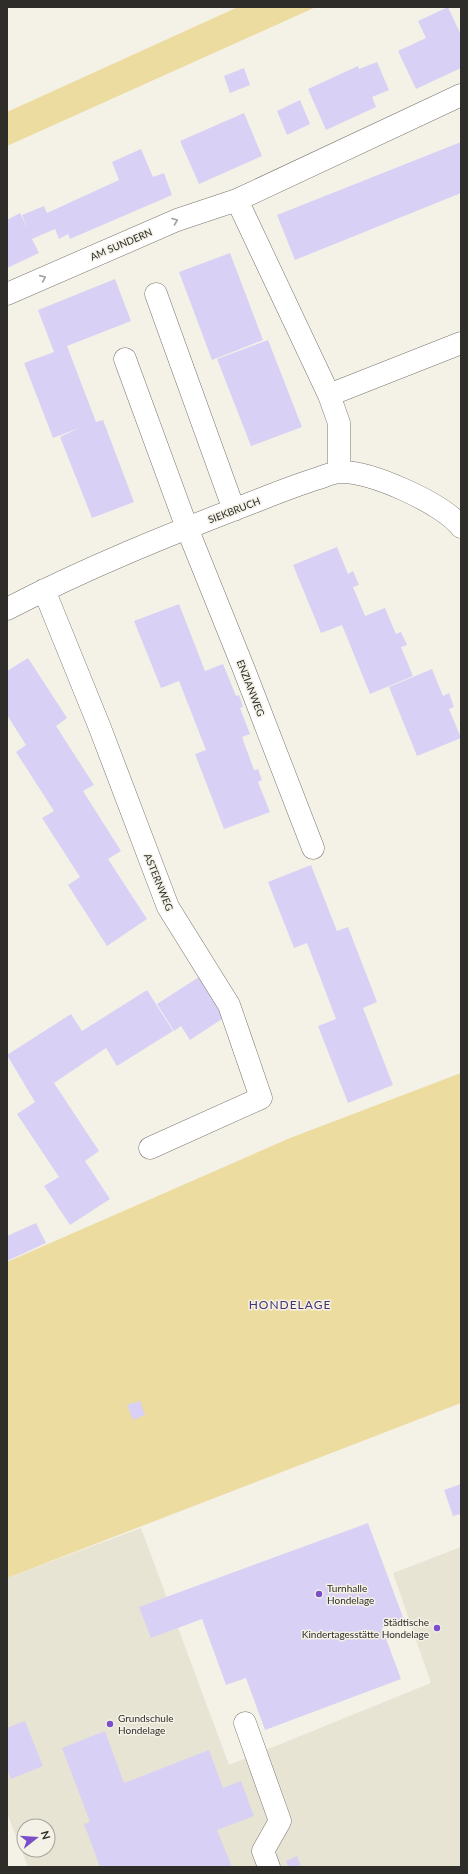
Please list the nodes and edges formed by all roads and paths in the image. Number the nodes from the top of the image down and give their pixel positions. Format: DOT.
graph roads {
  1 [pos="461,96"];
  2 [pos="237,200"];
  3 [pos="7,294"];
  4 [pos="156,294"];
  5 [pos="461,343"];
  6 [pos="125,359"];
  7 [pos="330,395"];
  8 [pos="339,472"];
  9 [pos="234,510"];
  10 [pos="461,527"];
  11 [pos="187,528"];
  12 [pos="44,590"];
  13 [pos="7,609"];
  14 [pos="312,848"];
  15 [pos="150,1148"];
  16 [pos="245,1723"];
  17 [pos="269,1867"];
  1 -- 2 [label="street, AM SUNDERN"];
  3 -- 2 [label="street, AM SUNDERN, one-way"];
  2 -- 7 [label="street"];
  4 -- 9 [label="street"];
  5 -- 7 [label="street"];
  6 -- 11 [label="street, ENZIANWEG"];
  7 -- 8 [label="street"];
  8 -- 9 [label="street, SIEKBRUCH"];
  8 -- 10 [label="street, SIEKBRUCH"];
  9 -- 11 [label="street, SIEKBRUCH"];
  11 -- 12 [label="street, SIEKBRUCH"];
  11 -- 14 [label="street, ENZIANWEG"];
  12 -- 13 [label="street, SIEKBRUCH"];
  12 -- 15 [label="street, ASTERNWEG"];
  16 -- 17 [label="street"];
}
